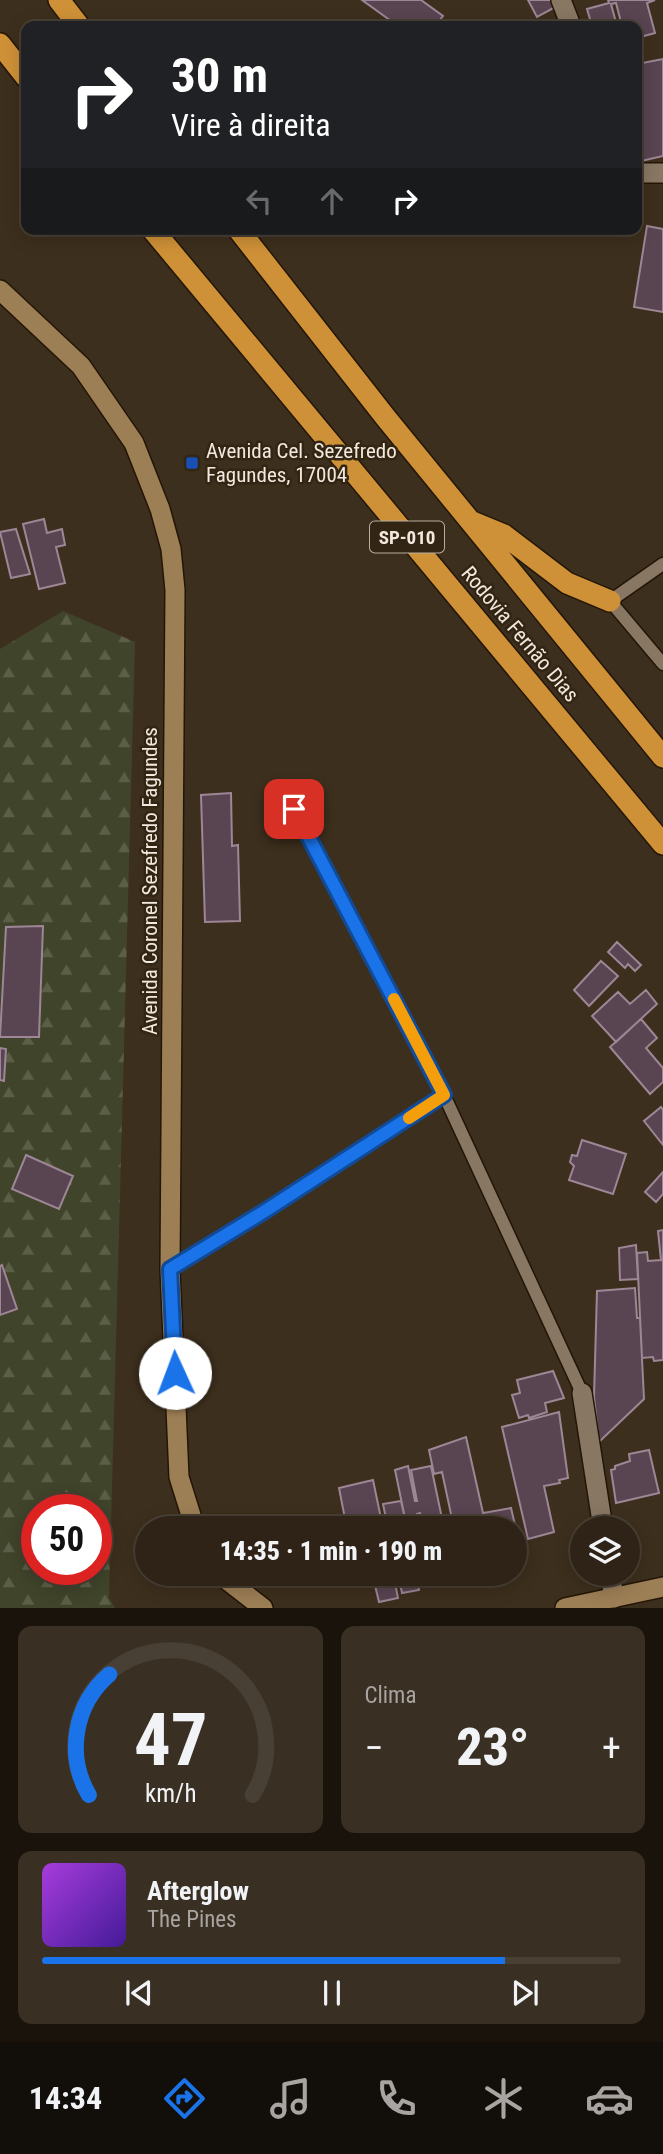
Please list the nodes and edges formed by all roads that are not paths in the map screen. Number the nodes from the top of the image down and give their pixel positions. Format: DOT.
graph roads {
  1 [pos="59,0"];
  2 [pos="561,0"];
  3 [pos="75,21"];
  4 [pos="569,21"];
  5 [pos="0,44"];
  6 [pos="21,71"];
  7 [pos="642,173"];
  8 [pos="663,173"];
  9 [pos="157,235"];
  10 [pos="243,235"];
  11 [pos="0,290"];
  12 [pos="469,521"];
  13 [pos="663,564"];
  14 [pos="610,601"];
  15 [pos="663,664"];
  16 [pos="663,757"];
  17 [pos="294,809"];
  18 [pos="663,844"];
  19 [pos="444,1095"];
  20 [pos="170,1269"];
  21 [pos="582,1393"];
  22 [pos="191,1516"];
  23 [pos="601,1516"];
  24 [pos="234,1586"];
  25 [pos="612,1586"];
  26 [pos="663,1587"];
  27 [pos="614,1598"];
  28 [pos="263,1608"];
  29 [pos="565,1608"];
  1 -- 3 [label="highway"];
  2 -- 4 [label="street"];
  5 -- 6 [label="highway"];
  7 -- 8 [label="street"];
  9 -- 18 [label="highway, Rodovia Fernão Dias / SP-010"];
  10 -- 12 [label="highway, Rodovia Fernão Dias / SP-010"];
  11 -- 20 [label="main road, Avenida Coronel Sezefredo Fagundes"];
  12 -- 14 [label="highway"];
  12 -- 16 [label="highway, Rodovia Fernão Dias / SP-010"];
  13 -- 14 [label="lane"];
  14 -- 15 [label="lane"];
  17 -- 19 [label="lane"];
  19 -- 20 [label="lane"];
  19 -- 21 [label="lane"];
  20 -- 22 [label="main road, Avenida Coronel Sezefredo Fagundes"];
  21 -- 23 [label="street"];
  24 -- 28 [label="main road"];
  25 -- 27 [label="street"];
  26 -- 27 [label="main road"];
  27 -- 29 [label="main road"];
}
